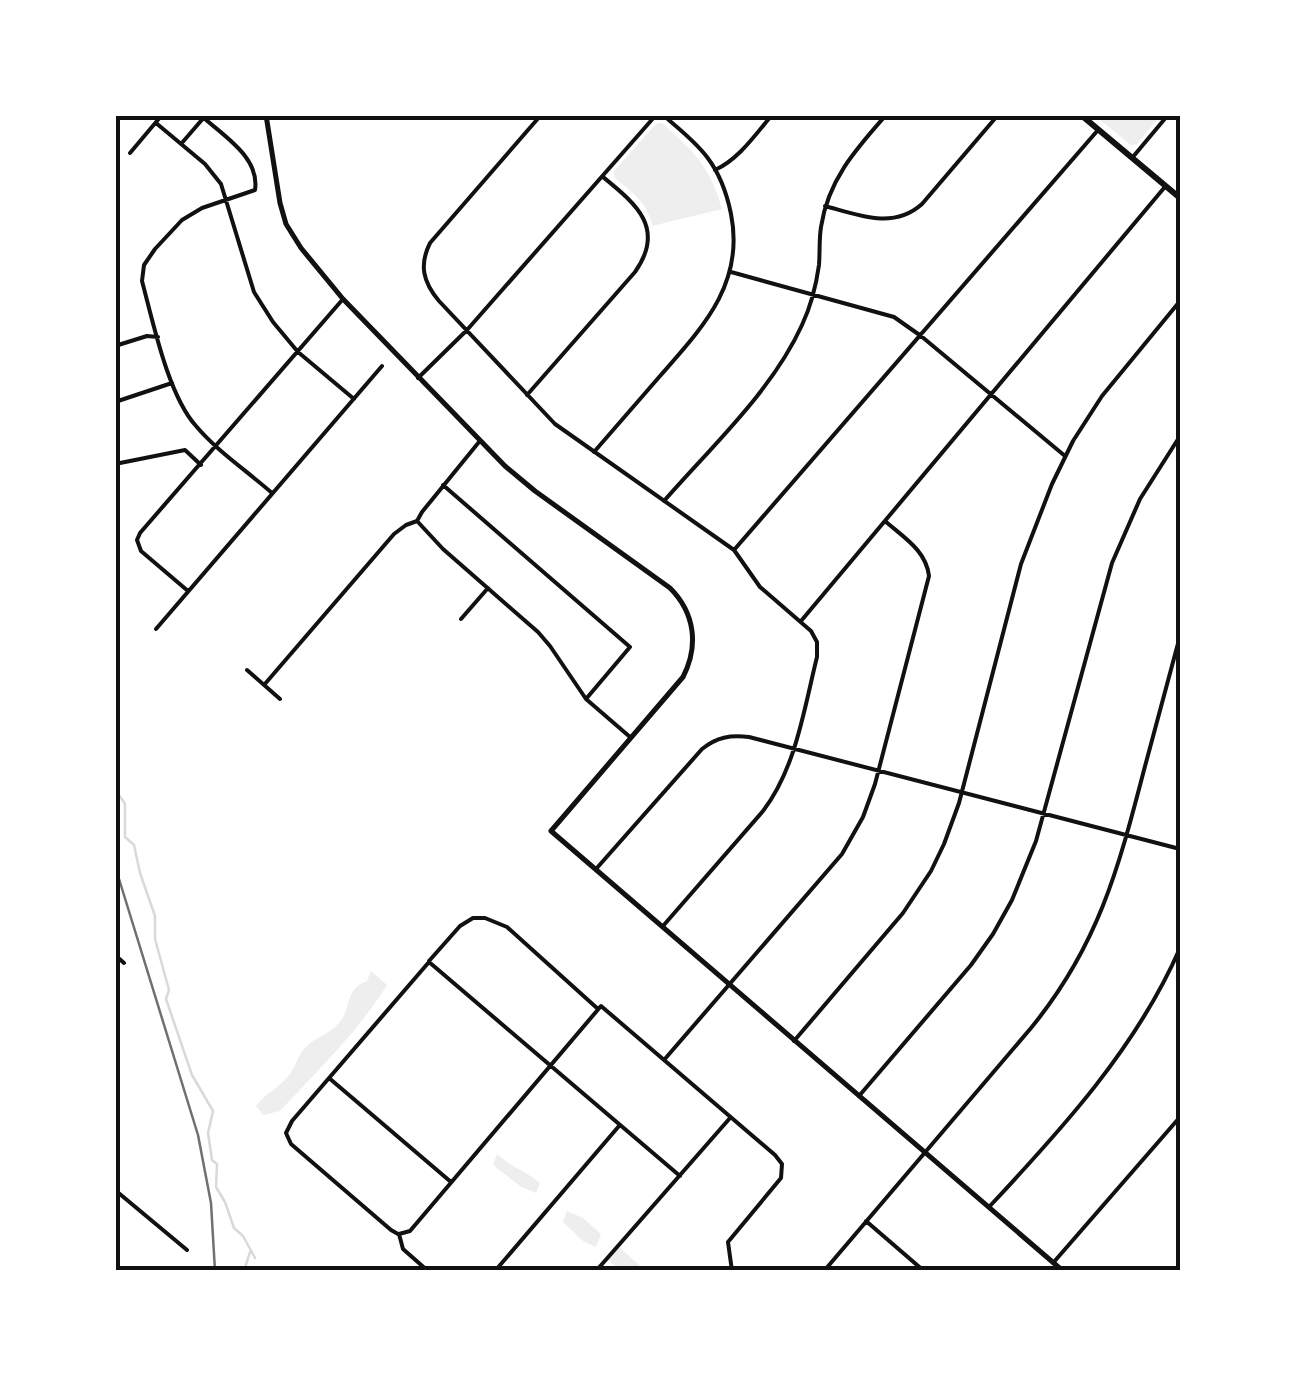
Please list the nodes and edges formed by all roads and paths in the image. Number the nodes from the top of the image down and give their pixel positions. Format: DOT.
graph roads {
  1 [pos="162,115"];
  2 [pos="266,115"];
  3 [pos="541,115"];
  4 [pos="660,115"];
  5 [pos="772,115"];
  6 [pos="886,115"];
  7 [pos="998,115"];
  8 [pos="1081,115"];
  9 [pos="1168,115"];
  10 [pos="205,116"];
  11 [pos="156,122"];
  12 [pos="1098,130"];
  13 [pos="181,144"];
  14 [pos="130,153"];
  15 [pos="1132,158"];
  16 [pos="716,170"];
  17 [pos="603,177"];
  18 [pos="1166,186"];
  19 [pos="1180,198"];
  20 [pos="226,200"];
  21 [pos="825,206"];
  22 [pos="730,272"];
  23 [pos="813,294"];
  24 [pos="343,299"];
  25 [pos="1180,301"];
  26 [pos="467,330"];
  27 [pos="922,336"];
  28 [pos="158,337"];
  29 [pos="115,346"];
  30 [pos="298,352"];
  31 [pos="382,366"];
  32 [pos="418,378"];
  33 [pos="172,383"];
  34 [pos="527,395"];
  35 [pos="990,395"];
  36 [pos="354,398"];
  37 [pos="115,402"];
  38 [pos="1180,436"];
  39 [pos="480,441"];
  40 [pos="217,446"];
  41 [pos="594,452"];
  42 [pos="1066,456"];
  43 [pos="115,464"];
  44 [pos="201,465"];
  45 [pos="444,485"];
  46 [pos="272,493"];
  47 [pos="664,500"];
  48 [pos="418,521"];
  49 [pos="884,521"];
  50 [pos="734,550"];
  51 [pos="488,588"];
  52 [pos="188,591"];
  53 [pos="461,620"];
  54 [pos="800,621"];
  55 [pos="156,629"];
  56 [pos="1180,636"];
  57 [pos="247,670"];
  58 [pos="264,685"];
  59 [pos="280,699"];
  60 [pos="586,699"];
  61 [pos="632,739"];
  62 [pos="793,748"];
  63 [pos="878,770"];
  64 [pos="961,792"];
  65 [pos="1044,814"];
  66 [pos="1127,836"];
  67 [pos="1180,849"];
  68 [pos="596,869"];
  69 [pos="663,926"];
  70 [pos="1180,948"];
  71 [pos="115,955"];
  72 [pos="429,962"];
  73 [pos="124,963"];
  74 [pos="728,984"];
  75 [pos="600,1008"];
  76 [pos="794,1041"];
  77 [pos="664,1060"];
  78 [pos="550,1067"];
  79 [pos="329,1078"];
  80 [pos="858,1096"];
  81 [pos="1180,1117"];
  82 [pos="730,1118"];
  83 [pos="619,1126"];
  84 [pos="924,1152"];
  85 [pos="680,1176"];
  86 [pos="451,1182"];
  87 [pos="115,1190"];
  88 [pos="989,1208"];
  89 [pos="866,1221"];
  90 [pos="400,1234"];
  91 [pos="188,1250"];
  92 [pos="1054,1263"];
  93 [pos="428,1271"];
  94 [pos="495,1271"];
  95 [pos="596,1271"];
  96 [pos="732,1271"];
  97 [pos="824,1271"];
  98 [pos="924,1271"];
  99 [pos="1063,1271"];
  1 -- 11 [label="street"];
  2 -- 24 [label="street"];
  3 -- 26 [label="street"];
  4 -- 16 [label="street"];
  4 -- 17 [label="street"];
  5 -- 16 [label="street"];
  6 -- 21 [label="street"];
  7 -- 21 [label="street"];
  8 -- 12 [label="main road"];
  9 -- 15 [label="street"];
  10 -- 13 [label="street"];
  10 -- 20 [label="street"];
  11 -- 13 [label="street"];
  11 -- 14 [label="street"];
  12 -- 15 [label="main road"];
  12 -- 27 [label="street"];
  13 -- 20 [label="street"];
  15 -- 18 [label="main road"];
  16 -- 22 [label="street"];
  17 -- 26 [label="street"];
  17 -- 34 [label="street"];
  18 -- 19 [label="main road"];
  18 -- 35 [label="street"];
  20 -- 28 [label="street"];
  20 -- 30 [label="street"];
  21 -- 23 [label="street"];
  22 -- 23 [label="street"];
  22 -- 41 [label="street"];
  23 -- 27 [label="street"];
  23 -- 47 [label="street"];
  24 -- 30 [label="street"];
  24 -- 32 [label="street"];
  25 -- 42 [label="street"];
  26 -- 32 [label="street"];
  26 -- 34 [label="street"];
  27 -- 35 [label="street"];
  27 -- 50 [label="street"];
  28 -- 29 [label="street"];
  28 -- 33 [label="street"];
  30 -- 36 [label="street"];
  30 -- 40 [label="street"];
  31 -- 36 [label="street"];
  32 -- 39 [label="street"];
  33 -- 37 [label="street"];
  33 -- 40 [label="street"];
  34 -- 41 [label="street"];
  35 -- 42 [label="street"];
  35 -- 49 [label="street"];
  36 -- 46 [label="street"];
  38 -- 65 [label="street"];
  39 -- 45 [label="street"];
  39 -- 61 [label="street"];
  40 -- 44 [label="street"];
  40 -- 46 [label="street"];
  41 -- 47 [label="street"];
  42 -- 64 [label="street"];
  43 -- 44 [label="street"];
  44 -- 52 [label="street"];
  45 -- 48 [label="street"];
  45 -- 60 [label="street"];
  46 -- 52 [label="street"];
  47 -- 50 [label="street"];
  48 -- 51 [label="street"];
  48 -- 58 [label="street"];
  49 -- 54 [label="street"];
  49 -- 63 [label="street"];
  50 -- 54 [label="street"];
  51 -- 53 [label="street"];
  51 -- 60 [label="street"];
  52 -- 55 [label="street"];
  54 -- 62 [label="street"];
  56 -- 66 [label="street"];
  57 -- 58 [label="street"];
  58 -- 59 [label="street"];
  60 -- 61 [label="street"];
  61 -- 68 [label="street"];
  62 -- 63 [label="street"];
  62 -- 68 [label="street"];
  62 -- 69 [label="street"];
  63 -- 64 [label="street"];
  63 -- 74 [label="street"];
  64 -- 65 [label="street"];
  64 -- 76 [label="street"];
  65 -- 66 [label="street"];
  65 -- 80 [label="street"];
  66 -- 67 [label="street"];
  66 -- 84 [label="street"];
  68 -- 69 [label="street"];
  69 -- 74 [label="street"];
  70 -- 88 [label="street"];
  71 -- 73 [label="street"];
  72 -- 75 [label="street"];
  72 -- 78 [label="street"];
  72 -- 79 [label="street"];
  74 -- 76 [label="street"];
  74 -- 77 [label="street"];
  75 -- 77 [label="street"];
  75 -- 78 [label="street"];
  76 -- 80 [label="street"];
  77 -- 82 [label="street"];
  78 -- 83 [label="street"];
  78 -- 86 [label="street"];
  79 -- 86 [label="street"];
  79 -- 90 [label="street"];
  80 -- 84 [label="street"];
  81 -- 92 [label="street"];
  82 -- 85 [label="street"];
  82 -- 96 [label="street"];
  83 -- 85 [label="street"];
  83 -- 94 [label="street"];
  84 -- 88 [label="street"];
  84 -- 89 [label="street"];
  85 -- 95 [label="street"];
  86 -- 90 [label="street"];
  87 -- 91 [label="street"];
  88 -- 92 [label="street"];
  89 -- 97 [label="street"];
  89 -- 98 [label="street"];
  90 -- 93 [label="street"];
  92 -- 99 [label="street"];
}
